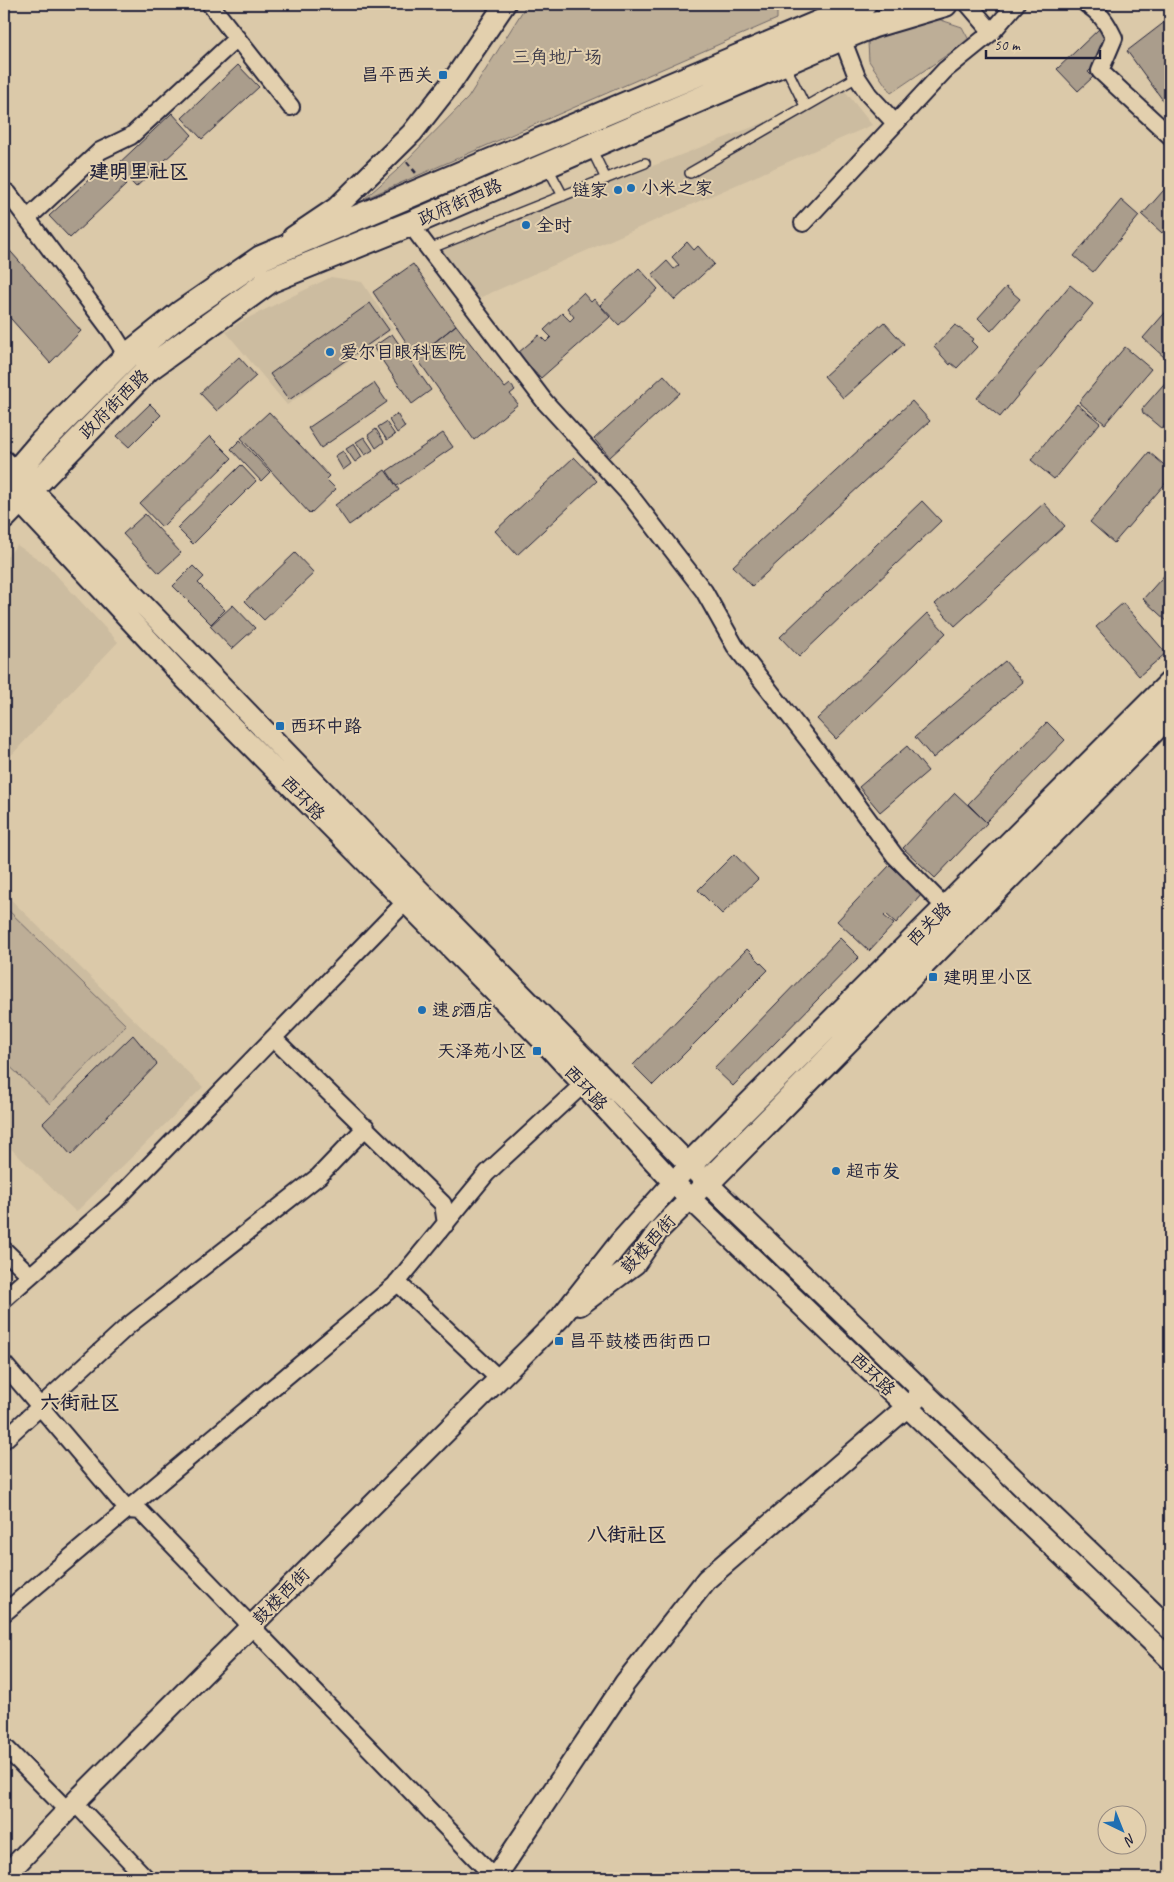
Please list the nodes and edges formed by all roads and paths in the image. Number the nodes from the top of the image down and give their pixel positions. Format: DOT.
graph roads {
  1 [pos="210,4"];
  2 [pos="505,4"];
  3 [pos="857,4"];
  4 [pos="945,4"];
  5 [pos="968,4"];
  6 [pos="1016,4"];
  7 [pos="1086,4"];
  8 [pos="866,28"];
  9 [pos="992,32"];
  10 [pos="237,38"];
  11 [pos="842,38"];
  12 [pos="784,62"];
  13 [pos="856,77"];
  14 [pos="805,106"];
  15 [pos="291,107"];
  16 [pos="895,123"];
  17 [pos="1170,136"];
  18 [pos="590,146"];
  19 [pos="406,161"];
  20 [pos="645,163"];
  21 [pos="546,165"];
  22 [pos="690,173"];
  23 [pos="418,176"];
  24 [pos="606,179"];
  25 [pos="8,193"];
  26 [pos="563,196"];
  27 [pos="27,219"];
  28 [pos="803,223"];
  29 [pos="410,224"];
  30 [pos="428,250"];
  31 [pos="261,258"];
  32 [pos="128,356"];
  33 [pos="11,487"];
  34 [pos="1170,684"];
  35 [pos="1170,713"];
  36 [pos="411,896"];
  37 [pos="945,907"];
  38 [pos="273,1038"];
  39 [pos="598,1070"];
  40 [pos="583,1084"];
  41 [pos="366,1126"];
  42 [pos="690,1165"];
  43 [pos="673,1182"];
  44 [pos="699,1191"];
  45 [pos="446,1224"];
  46 [pos="4,1250"];
  47 [pos="30,1275"];
  48 [pos="397,1282"];
  49 [pos="4,1299"];
  50 [pos="562,1317"];
  51 [pos="4,1364"];
  52 [pos="499,1380"];
  53 [pos="925,1391"];
  54 [pos="40,1406"];
  55 [pos="907,1407"];
  56 [pos="4,1440"];
  57 [pos="128,1510"];
  58 [pos="4,1613"];
  59 [pos="250,1627"];
  60 [pos="1170,1629"];
  61 [pos="1170,1659"];
  62 [pos="4,1746"];
  63 [pos="71,1807"];
  64 [pos="4,1877"];
  65 [pos="146,1878"];
  66 [pos="495,1878"];
  1 -- 10 [label="street"];
  2 -- 31 [label="street"];
  3 -- 8 [label="street"];
  3 -- 31 [label="main road, 政府街西路"];
  4 -- 8 [label="main road, 政府街西路"];
  5 -- 9 [label="street"];
  6 -- 9 [label="street"];
  7 -- 17 [label="street"];
  8 -- 11 [label="main road, 政府街西路"];
  9 -- 16 [label="street"];
  10 -- 15 [label="street"];
  10 -- 27 [label="street"];
  11 -- 12 [label="main road, 政府街西路"];
  11 -- 13 [label="street"];
  12 -- 14 [label="lane"];
  12 -- 18 [label="main road, 政府街西路"];
  13 -- 14 [label="lane"];
  13 -- 16 [label="street"];
  14 -- 22 [label="lane"];
  16 -- 28 [label="street"];
  18 -- 21 [label="main road, 政府街西路"];
  18 -- 24 [label="lane"];
  19 -- 23 [label="path"];
  20 -- 24 [label="lane"];
  21 -- 26 [label="lane"];
  21 -- 29 [label="main road, 政府街西路"];
  24 -- 26 [label="lane"];
  25 -- 27 [label="street"];
  26 -- 30 [label="lane"];
  27 -- 32 [label="street"];
  29 -- 30 [label="street"];
  29 -- 33 [label="main road, 政府街西路"];
  30 -- 37 [label="street"];
  31 -- 32 [label="main road, 政府街西路"];
  32 -- 33 [label="main road, 政府街西路"];
  33 -- 36 [label="street, 西环路"];
  34 -- 37 [label="main road, 西关路"];
  35 -- 44 [label="main road, 西关路"];
  36 -- 38 [label="street"];
  36 -- 39 [label="street, 西环路"];
  36 -- 40 [label="street, 西环路"];
  37 -- 42 [label="main road, 西关路"];
  38 -- 41 [label="street"];
  38 -- 47 [label="street"];
  39 -- 40 [label="street"];
  39 -- 42 [label="street, 西环路"];
  40 -- 43 [label="street, 西环路"];
  40 -- 45 [label="street"];
  41 -- 45 [label="street"];
  41 -- 54 [label="street"];
  42 -- 43 [label="street, 鼓楼西街"];
  42 -- 44 [label="street, 西环路"];
  43 -- 44 [label="street, 西环路"];
  43 -- 50 [label="street, 鼓楼西街"];
  44 -- 50 [label="street, 鼓楼西街"];
  44 -- 53 [label="street, 西环路"];
  44 -- 55 [label="street, 西环路"];
  45 -- 48 [label="street"];
  46 -- 47 [label="street"];
  47 -- 49 [label="street"];
  48 -- 52 [label="street"];
  48 -- 57 [label="street"];
  50 -- 52 [label="street, 鼓楼西街"];
  51 -- 54 [label="street"];
  52 -- 59 [label="street, 鼓楼西街"];
  53 -- 55 [label="street"];
  53 -- 60 [label="street, 西环路"];
  54 -- 56 [label="street"];
  54 -- 57 [label="street"];
  55 -- 61 [label="street, 西环路"];
  55 -- 66 [label="street"];
  57 -- 58 [label="street"];
  57 -- 59 [label="street"];
  59 -- 63 [label="street, 鼓楼西街"];
  59 -- 66 [label="street"];
  62 -- 63 [label="street"];
  63 -- 64 [label="street, 鼓楼西街"];
  63 -- 65 [label="street"];
}
